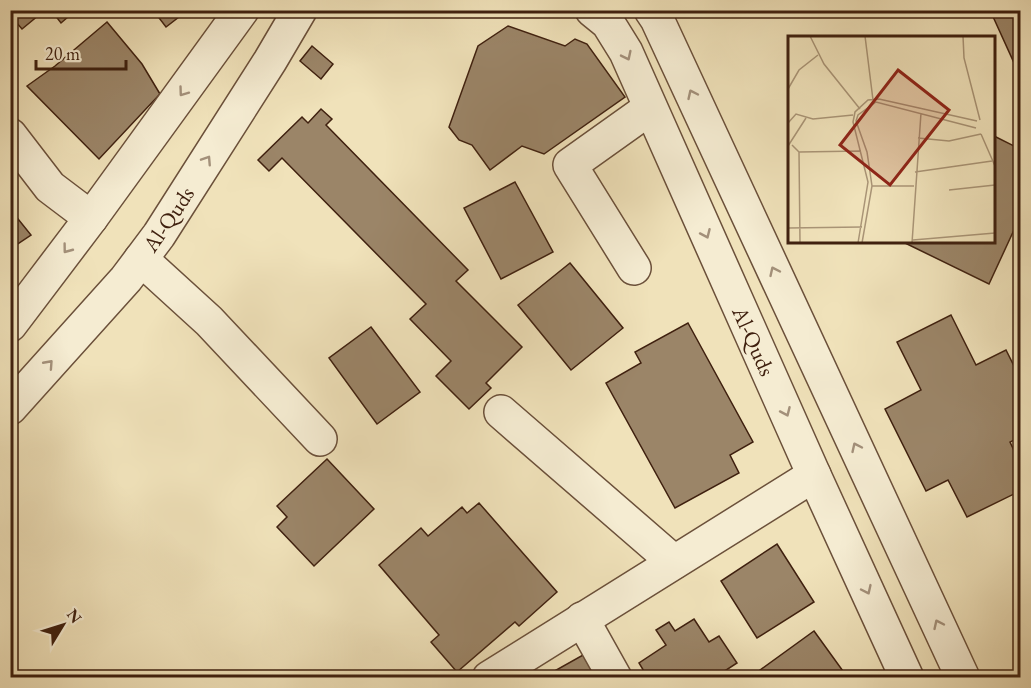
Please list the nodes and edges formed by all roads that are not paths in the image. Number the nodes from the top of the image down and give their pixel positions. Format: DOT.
graph roads {
  1 [pos="242,10"];
  2 [pos="300,10"];
  3 [pos="651,10"];
  4 [pos="601,14"];
  5 [pos="650,108"];
  6 [pos="10,135"];
  7 [pos="91,218"];
  8 [pos="141,259"];
  9 [pos="634,268"];
  10 [pos="10,325"];
  11 [pos="10,408"];
  12 [pos="501,412"];
  13 [pos="320,439"];
  14 [pos="814,475"];
  15 [pos="674,562"];
  16 [pos="582,619"];
  17 [pos="489,678"];
  18 [pos="615,678"];
  19 [pos="907,678"];
  20 [pos="963,678"];
  1 -- 7 [label="street, one-way"];
  8 -- 2 [label="street, Al-Quds, one-way"];
  20 -- 3 [label="street, one-way"];
  4 -- 5 [label="street, Al-Quds, one-way"];
  5 -- 9 [label="street"];
  5 -- 14 [label="street, Al-Quds, one-way"];
  6 -- 7 [label="street"];
  7 -- 10 [label="street, one-way"];
  11 -- 8 [label="street, Al-Quds, one-way"];
  8 -- 13 [label="street"];
  12 -- 15 [label="street"];
  14 -- 15 [label="street"];
  14 -- 19 [label="street, Al-Quds, one-way"];
  15 -- 16 [label="street"];
  16 -- 17 [label="street"];
  16 -- 18 [label="street"];
}
